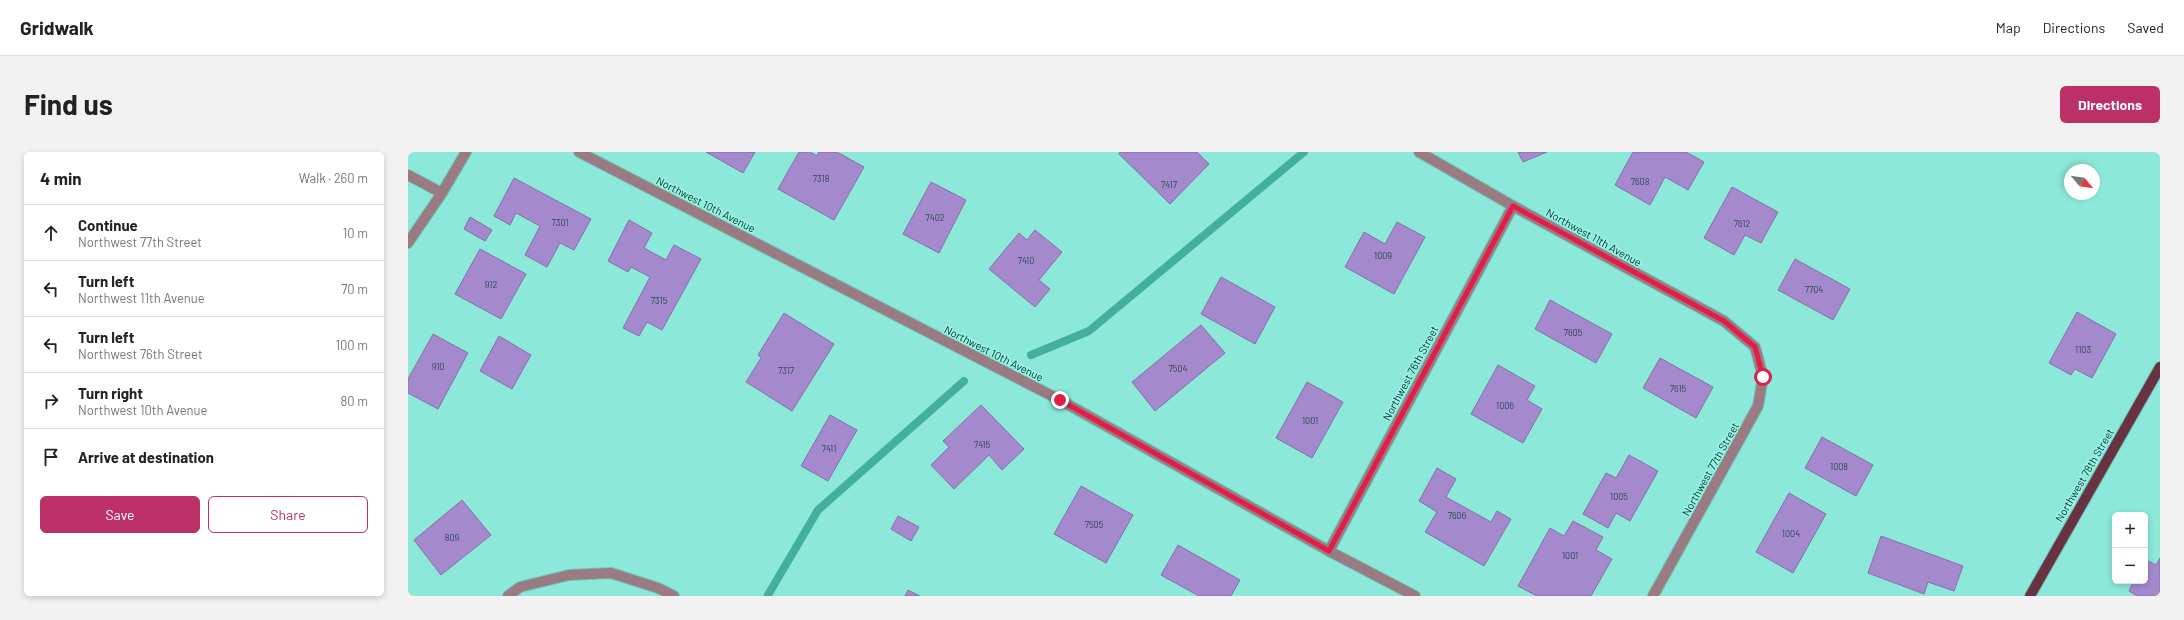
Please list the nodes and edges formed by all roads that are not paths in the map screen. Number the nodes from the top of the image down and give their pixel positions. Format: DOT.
graph roads {
  1 [pos="466,152"];
  2 [pos="578,152"];
  3 [pos="1419,152"];
  4 [pos="408,175"];
  5 [pos="442,193"];
  6 [pos="1513,206"];
  7 [pos="408,243"];
  8 [pos="1755,347"];
  9 [pos="2160,367"];
  10 [pos="1329,551"];
  11 [pos="508,596"];
  12 [pos="674,596"];
  13 [pos="1415,596"];
  14 [pos="1653,596"];
  15 [pos="2030,596"];
  1 -- 5 [label="street"];
  2 -- 10 [label="street, Northwest 10th Avenue"];
  3 -- 6 [label="street, Northwest 11th Avenue"];
  4 -- 5 [label="street"];
  5 -- 7 [label="street"];
  6 -- 8 [label="street, Northwest 11th Avenue"];
  6 -- 10 [label="street, Northwest 76th Street"];
  8 -- 14 [label="street, Northwest 77th Street"];
  9 -- 15 [label="main road, Northwest 78th Street"];
  10 -- 13 [label="street, Northwest 10th Avenue"];
  11 -- 12 [label="street"];
}
